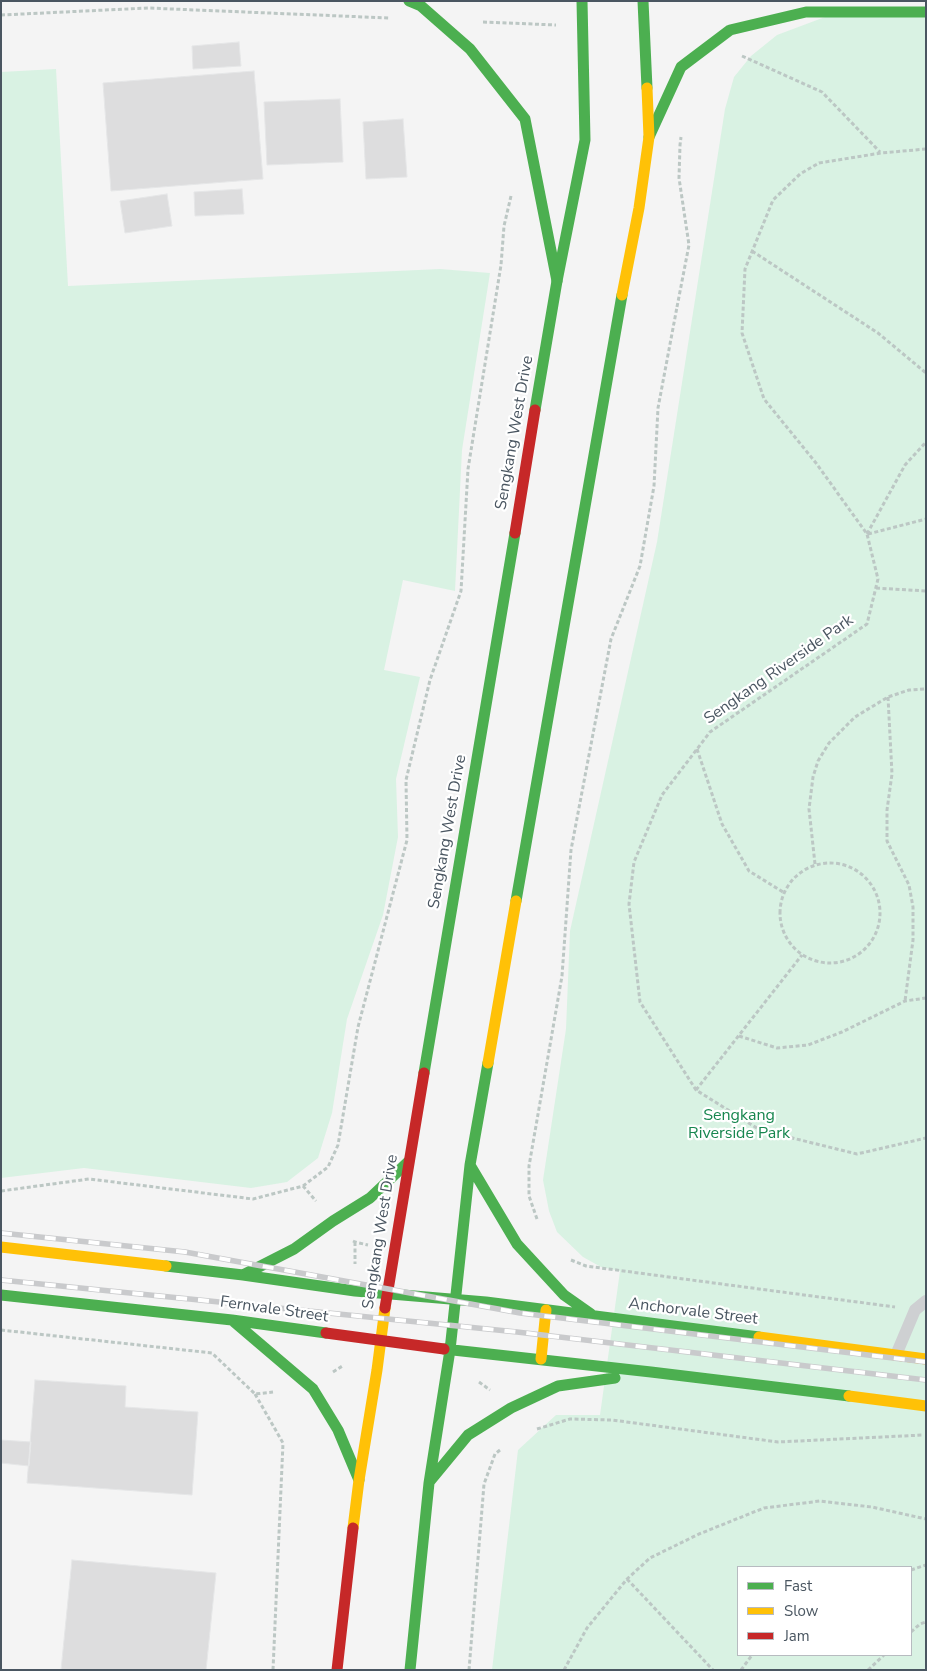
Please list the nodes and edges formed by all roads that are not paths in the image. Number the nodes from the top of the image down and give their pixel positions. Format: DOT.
graph roads {
  1 [pos="408,1"];
  2 [pos="582,1"];
  3 [pos="643,1"];
  4 [pos="926,12"];
  5 [pos="649,137"];
  6 [pos="557,281"];
  7 [pos="408,1162"];
  8 [pos="470,1165"];
  9 [pos="1,1247"];
  10 [pos="243,1275"];
  11 [pos="387,1294"];
  12 [pos="1,1295"];
  13 [pos="455,1300"];
  14 [pos="926,1301"];
  15 [pos="546,1310"];
  16 [pos="595,1316"];
  17 [pos="232,1320"];
  18 [pos="380,1341"];
  19 [pos="450,1350"];
  20 [pos="896,1355"];
  21 [pos="541,1359"];
  22 [pos="926,1359"];
  23 [pos="651,1372"];
  24 [pos="926,1406"];
  25 [pos="359,1480"];
  26 [pos="429,1483"];
  27 [pos="337,1670"];
  28 [pos="410,1670"];
  1 -- 6 [label="main road, bridge"];
  2 -- 6 [label="main road, Sengkang West Drive, bridge"];
  3 -- 5 [label="main road, bridge"];
  4 -- 5 [label="main road, bridge"];
  5 -- 8 [label="main road, bridge"];
  6 -- 7 [label="main road, Sengkang West Drive"];
  7 -- 10 [label="main road"];
  7 -- 11 [label="main road, Sengkang West Drive"];
  8 -- 13 [label="main road"];
  8 -- 16 [label="main road"];
  9 -- 10 [label="main road, Fernvale Street"];
  10 -- 11 [label="main road, Fernvale Street"];
  11 -- 13 [label="main road, Fernvale Street"];
  11 -- 18 [label="main road, Sengkang West Drive"];
  12 -- 17 [label="main road, Fernvale Street"];
  13 -- 15 [label="main road, Anchorvale Street"];
  13 -- 19 [label="main road"];
  14 -- 20 [label="lane"];
  15 -- 16 [label="main road, Anchorvale Street"];
  15 -- 21 [label="main road"];
  16 -- 20 [label="main road, Anchorvale Street"];
  17 -- 18 [label="main road, Fernvale Street"];
  17 -- 25 [label="main road"];
  18 -- 19 [label="main road, Fernvale Street"];
  18 -- 25 [label="main road, Sengkang West Drive"];
  19 -- 21 [label="main road, Fernvale Street"];
  19 -- 26 [label="main road"];
  20 -- 22 [label="main road, Anchorvale Street"];
  21 -- 23 [label="main road"];
  23 -- 24 [label="main road"];
  23 -- 26 [label="main road"];
  25 -- 27 [label="main road, Sengkang West Drive"];
  26 -- 28 [label="main road"];
}
